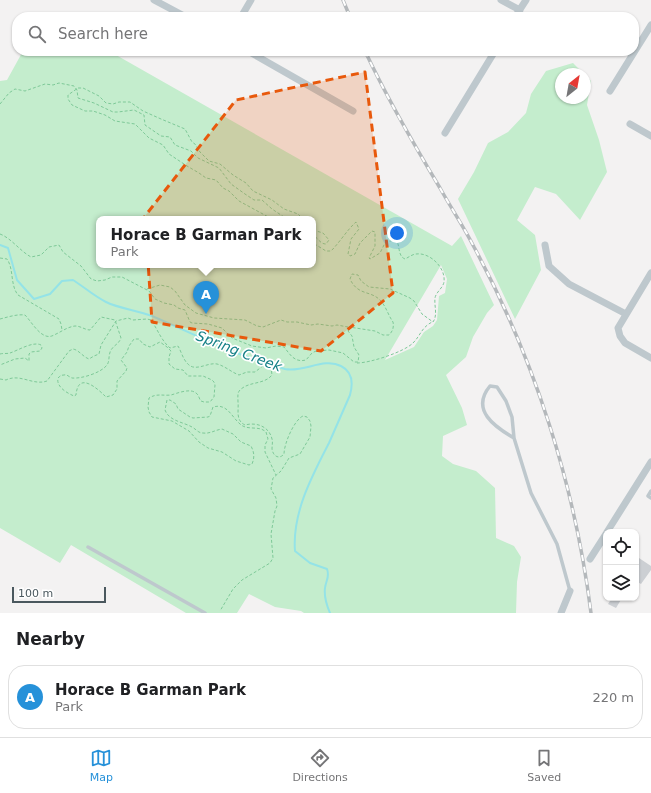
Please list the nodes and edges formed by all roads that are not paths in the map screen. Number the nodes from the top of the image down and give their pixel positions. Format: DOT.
graph roads {
  1 [pos="154,0"];
  2 [pos="251,0"];
  3 [pos="501,0"];
  4 [pos="526,0"];
  5 [pos="520,10"];
  6 [pos="177,12"];
  7 [pos="244,12"];
  8 [pos="651,25"];
  9 [pos="639,44"];
  10 [pos="257,56"];
  11 [pos="492,56"];
  12 [pos="632,56"];
  13 [pos="610,91"];
  14 [pos="353,111"];
  15 [pos="630,124"];
  16 [pos="446,133"];
  17 [pos="651,136"];
  18 [pos="545,245"];
  19 [pos="651,273"];
  20 [pos="626,314"];
  21 [pos="651,358"];
  22 [pos="514,438"];
  23 [pos="651,462"];
  24 [pos="651,491"];
  25 [pos="651,498"];
  26 [pos="609,529"];
  27 [pos="603,539"];
  28 [pos="88,547"];
  29 [pos="590,559"];
  30 [pos="570,591"];
  31 [pos="205,613"];
  32 [pos="561,613"];
  1 -- 6 [label="street"];
  2 -- 7 [label="street"];
  3 -- 5 [label="street"];
  4 -- 5 [label="street"];
  8 -- 9 [label="street"];
  10 -- 14 [label="street"];
  11 -- 16 [label="street"];
  12 -- 13 [label="street"];
  15 -- 17 [label="street"];
  18 -- 20 [label="street"];
  19 -- 20 [label="street"];
  20 -- 21 [label="street"];
  22 -- 22 [label="lane"];
  22 -- 30 [label="lane"];
  23 -- 26 [label="street"];
  24 -- 25 [label="lane"];
  27 -- 29 [label="street"];
  28 -- 31 [label="lane"];
  30 -- 32 [label="street"];
}
